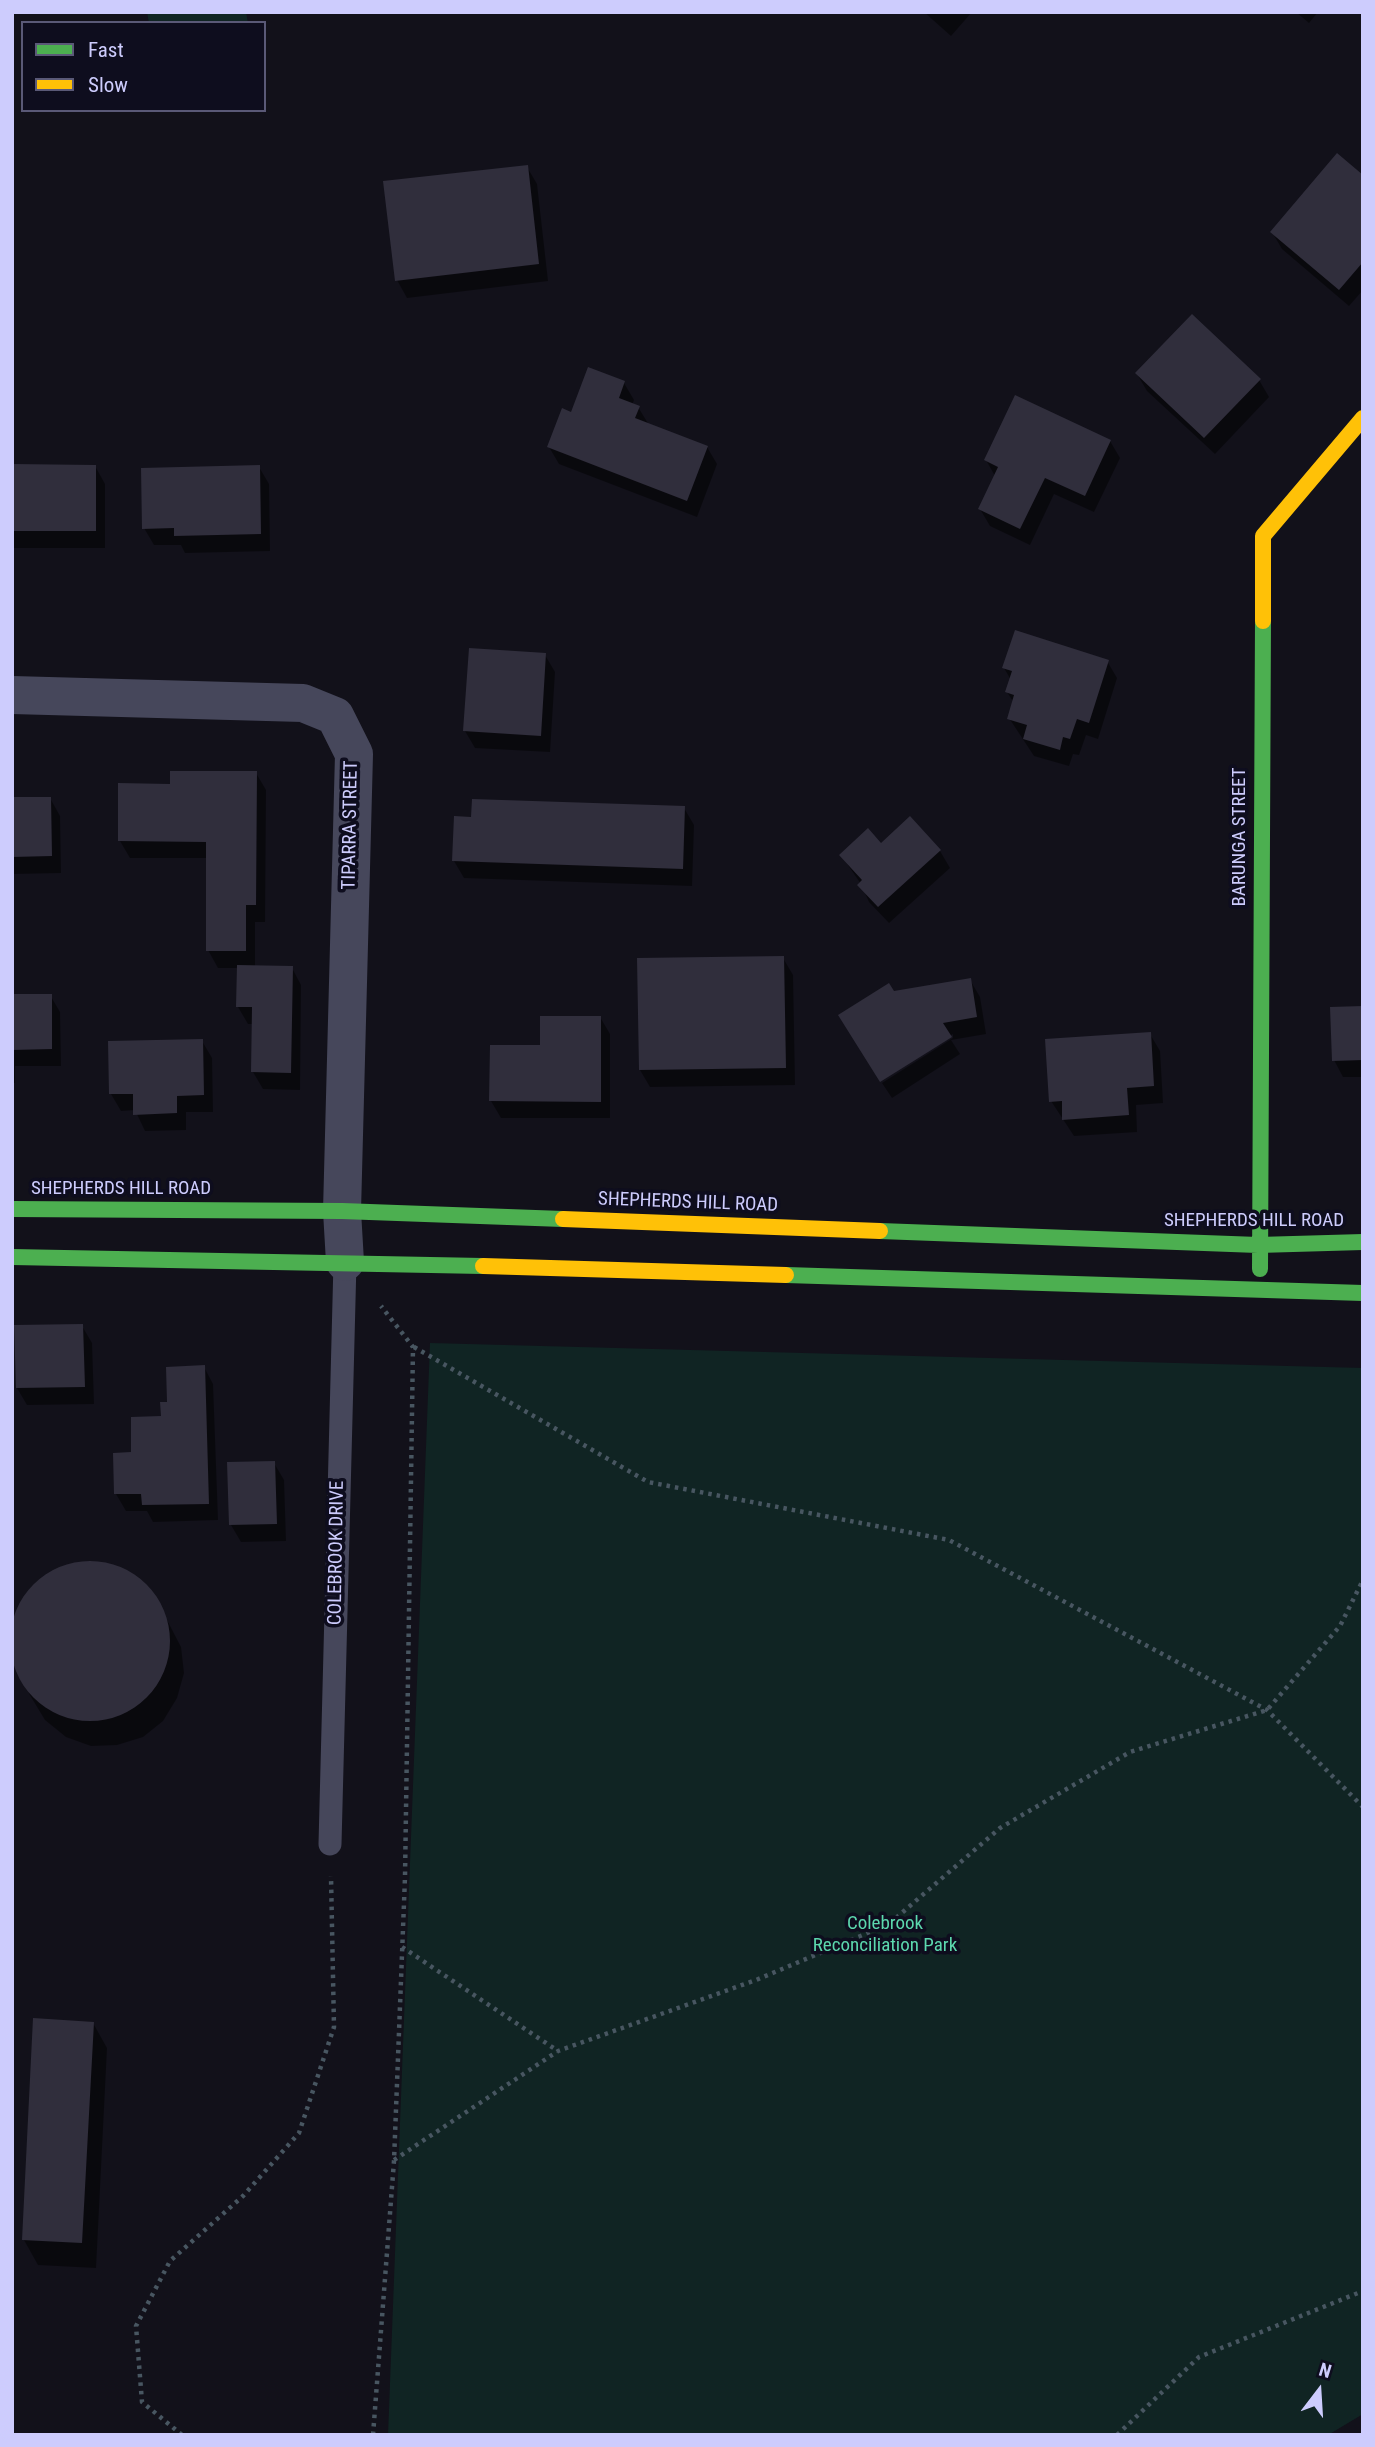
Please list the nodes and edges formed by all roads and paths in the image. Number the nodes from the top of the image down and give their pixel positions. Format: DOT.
graph roads {
  1 [pos="1363,418"];
  2 [pos="12,695"];
  3 [pos="12,1209"];
  4 [pos="342,1211"];
  5 [pos="1363,1242"];
  6 [pos="1258,1245"];
  7 [pos="12,1256"];
  8 [pos="345,1262"];
  9 [pos="1262,1292"];
  10 [pos="1363,1293"];
  11 [pos="413,1347"];
  12 [pos="1363,1580"];
  13 [pos="1267,1710"];
  14 [pos="1363,1807"];
  15 [pos="330,1844"];
  16 [pos="402,1947"];
  17 [pos="558,2051"];
  18 [pos="394,2161"];
  19 [pos="1363,2291"];
  20 [pos="182,2435"];
  21 [pos="373,2435"];
  22 [pos="1117,2435"];
  1 -- 6 [label="main road, BARUNGA STREET"];
  2 -- 4 [label="street, TIPARRA STREET"];
  3 -- 4 [label="main road, SHEPHERDS HILL ROAD"];
  4 -- 6 [label="main road, SHEPHERDS HILL ROAD"];
  4 -- 8 [label="street, TIPARRA STREET"];
  5 -- 6 [label="main road, SHEPHERDS HILL ROAD"];
  6 -- 9 [label="main road, BARUNGA STREET"];
  7 -- 8 [label="main road"];
  8 -- 9 [label="main road"];
  8 -- 11 [label="path"];
  8 -- 15 [label="lane, COLEBROOK DRIVE"];
  9 -- 10 [label="main road"];
  11 -- 13 [label="path"];
  11 -- 16 [label="path"];
  12 -- 13 [label="path"];
  13 -- 14 [label="path"];
  13 -- 17 [label="path"];
  15 -- 20 [label="path"];
  16 -- 17 [label="path"];
  16 -- 18 [label="path"];
  17 -- 18 [label="path"];
  18 -- 21 [label="path"];
  19 -- 22 [label="path"];
}
